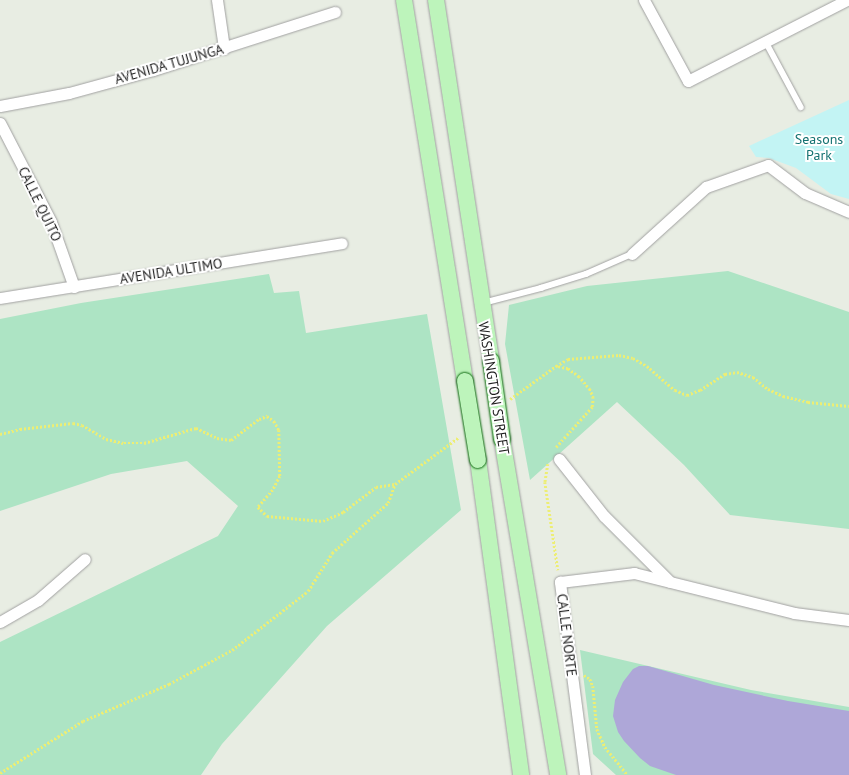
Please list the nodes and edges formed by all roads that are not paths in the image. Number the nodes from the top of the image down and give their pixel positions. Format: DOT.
graph roads {
  1 [pos="217,0"];
  2 [pos="404,0"];
  3 [pos="436,0"];
  4 [pos="644,0"];
  5 [pos="847,0"];
  6 [pos="335,12"];
  7 [pos="766,42"];
  8 [pos="224,48"];
  9 [pos="0,106"];
  10 [pos="801,107"];
  11 [pos="0,123"];
  12 [pos="849,212"];
  13 [pos="342,243"];
  14 [pos="632,254"];
  15 [pos="74,287"];
  16 [pos="0,298"];
  17 [pos="481,303"];
  18 [pos="559,459"];
  19 [pos="85,559"];
  20 [pos="670,582"];
  21 [pos="849,620"];
  22 [pos="0,622"];
  23 [pos="521,775"];
  24 [pos="558,775"];
  25 [pos="585,775"];
  1 -- 8 [label="street"];
  2 -- 23 [label="main road, WASHINGTON STREET, bridge"];
  3 -- 17 [label="main road, WASHINGTON STREET"];
  4 -- 7 [label="street"];
  5 -- 7 [label="street"];
  6 -- 8 [label="street, AVENIDA TUJUNGA"];
  7 -- 10 [label="lane"];
  8 -- 9 [label="street, AVENIDA TUJUNGA"];
  11 -- 15 [label="street, CALLE QUITO"];
  12 -- 14 [label="street"];
  13 -- 15 [label="street, AVENIDA ULTIMO"];
  14 -- 17 [label="lane"];
  15 -- 16 [label="street, AVENIDA ULTIMO"];
  17 -- 24 [label="main road, WASHINGTON STREET, bridge"];
  18 -- 20 [label="street"];
  19 -- 22 [label="street"];
  20 -- 21 [label="street, CALLE NORTE"];
  20 -- 25 [label="street, CALLE NORTE"];
}
